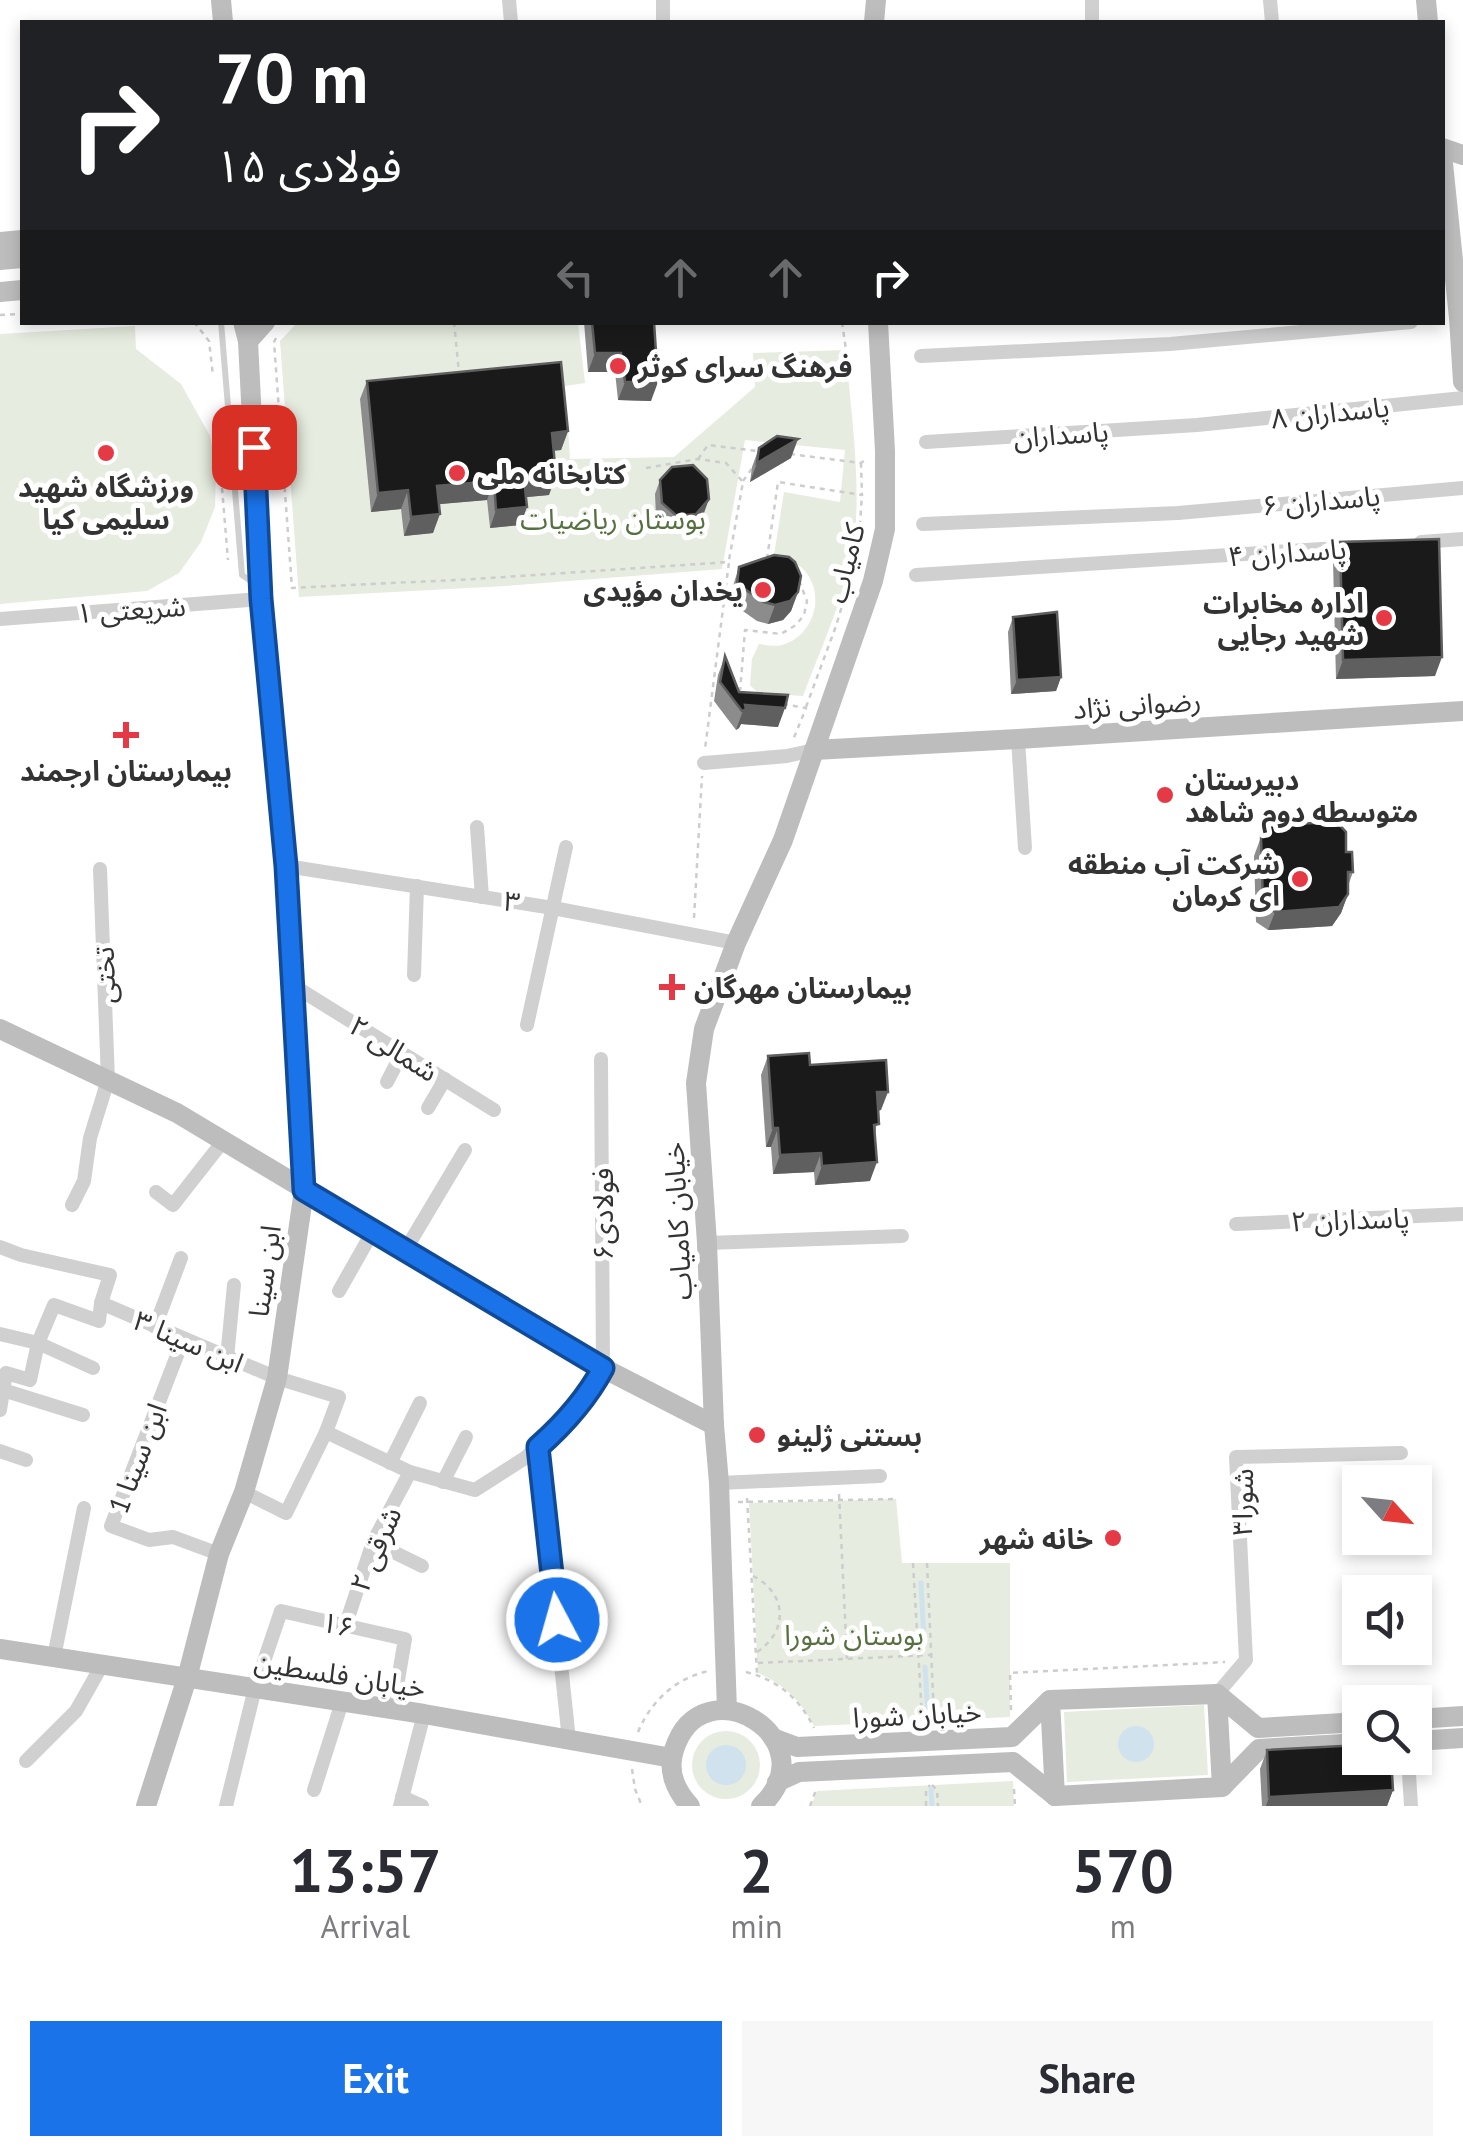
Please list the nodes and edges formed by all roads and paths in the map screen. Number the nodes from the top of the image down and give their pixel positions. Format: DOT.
graph roads {
  1 [pos="1446,232"];
  2 [pos="1455,317"];
  3 [pos="196,325"];
  4 [pos="221,325"];
  5 [pos="454,325"];
  6 [pos="842,325"];
  7 [pos="878,325"];
  8 [pos="1378,325"];
  9 [pos="272,328"];
  10 [pos="245,332"];
  11 [pos="846,350"];
  12 [pos="922,356"];
  13 [pos="459,373"];
  14 [pos="1463,382"];
  15 [pos="214,387"];
  16 [pos="1463,398"];
  17 [pos="1196,426"];
  18 [pos="926,442"];
  19 [pos="884,450"];
  20 [pos="764,451"];
  21 [pos="783,454"];
  22 [pos="698,459"];
  23 [pos="860,463"];
  24 [pos="753,467"];
  25 [pos="646,468"];
  26 [pos="221,474"];
  27 [pos="742,482"];
  28 [pos="1463,488"];
  29 [pos="862,494"];
  30 [pos="923,524"];
  31 [pos="1463,539"];
  32 [pos="1404,544"];
  33 [pos="1366,546"];
  34 [pos="729,562"];
  35 [pos="767,562"];
  36 [pos="228,564"];
  37 [pos="916,576"];
  38 [pos="799,580"];
  39 [pos="262,594"];
  40 [pos="0,618"];
  41 [pos="740,696"];
  42 [pos="773,702"];
  43 [pos="806,708"];
  44 [pos="1463,711"];
  45 [pos="1018,739"];
  46 [pos="814,750"];
  47 [pos="787,756"];
  48 [pos="704,763"];
  49 [pos="477,827"];
  50 [pos="566,846"];
  51 [pos="1025,848"];
  52 [pos="286,866"];
  53 [pos="100,870"];
  54 [pos="417,886"];
  55 [pos="482,896"];
  56 [pos="553,908"];
  57 [pos="693,935"];
  58 [pos="736,943"];
  59 [pos="414,974"];
  60 [pos="294,986"];
  61 [pos="527,1025"];
  62 [pos="0,1029"];
  63 [pos="402,1053"];
  64 [pos="601,1059"];
  65 [pos="445,1079"];
  66 [pos="108,1080"];
  67 [pos="387,1082"];
  68 [pos="428,1108"];
  69 [pos="494,1110"];
  70 [pos="224,1140"];
  71 [pos="465,1150"];
  72 [pos="304,1190"];
  73 [pos="156,1192"];
  74 [pos="72,1205"];
  75 [pos="1463,1214"];
  76 [pos="1236,1224"];
  77 [pos="373,1231"];
  78 [pos="902,1236"];
  79 [pos="707,1243"];
  80 [pos="0,1247"];
  81 [pos="406,1249"];
  82 [pos="182,1258"];
  83 [pos="234,1285"];
  84 [pos="338,1290"];
  85 [pos="101,1303"];
  86 [pos="155,1327"];
  87 [pos="0,1334"];
  88 [pos="183,1340"];
  89 [pos="38,1343"];
  90 [pos="228,1358"];
  91 [pos="93,1368"];
  92 [pos="603,1368"];
  93 [pos="276,1378"];
  94 [pos="3,1390"];
  95 [pos="420,1403"];
  96 [pos="0,1410"];
  97 [pos="83,1415"];
  98 [pos="714,1425"];
  99 [pos="326,1432"];
  100 [pos="466,1437"];
  101 [pos="538,1447"];
  102 [pos="0,1451"];
  103 [pos="1401,1452"];
  104 [pos="26,1460"];
  105 [pos="390,1462"];
  106 [pos="410,1472"];
  107 [pos="880,1476"];
  108 [pos="838,1478"];
  109 [pos="746,1481"];
  110 [pos="442,1482"];
  111 [pos="244,1492"];
  112 [pos="719,1493"];
  113 [pos="896,1499"];
  114 [pos="839,1500"];
  115 [pos="748,1501"];
  116 [pos="84,1508"];
  117 [pos="372,1542"];
  118 [pos="219,1554"];
  119 [pos="912,1563"];
  120 [pos="927,1563"];
  121 [pos="422,1566"];
  122 [pos="752,1575"];
  123 [pos="345,1627"];
  124 [pos="0,1649"];
  125 [pos="755,1653"];
  126 [pos="930,1654"];
  127 [pos="919,1655"];
  128 [pos="54,1658"];
  129 [pos="846,1658"];
  130 [pos="1246,1660"];
  131 [pos="756,1663"];
  132 [pos="102,1665"];
  133 [pos="756,1674"];
  134 [pos="187,1678"];
  135 [pos="255,1688"];
  136 [pos="1216,1694"];
  137 [pos="1050,1700"];
  138 [pos="342,1702"];
  139 [pos="393,1709"];
  140 [pos="727,1710"];
  141 [pos="424,1714"];
  142 [pos="1463,1716"];
  143 [pos="1432,1717"];
  144 [pos="1012,1718"];
  145 [pos="945,1721"];
  146 [pos="928,1722"];
  147 [pos="1342,1723"];
  148 [pos="773,1738"];
  149 [pos="1463,1738"];
  150 [pos="1432,1739"];
  151 [pos="569,1740"];
  152 [pos="1342,1744"];
  153 [pos="672,1758"];
  154 [pos="26,1762"];
  155 [pos="1409,1775"];
  156 [pos="633,1776"];
  157 [pos="1014,1780"];
  158 [pos="777,1782"];
  159 [pos="931,1784"];
  160 [pos="948,1784"];
  161 [pos="1222,1787"];
  162 [pos="314,1790"];
  163 [pos="1055,1796"];
  164 [pos="401,1801"];
  165 [pos="146,1806"];
  166 [pos="226,1806"];
  167 [pos="422,1806"];
  168 [pos="642,1806"];
  169 [pos="690,1806"];
  170 [pos="760,1806"];
  171 [pos="926,1806"];
  172 [pos="938,1806"];
  173 [pos="1015,1806"];
  174 [pos="1411,1806"];
  1 -- 2 [label="main road"];
  2 -- 14 [label="main road"];
  3 -- 15 [label="path"];
  4 -- 39 [label="lane"];
  5 -- 13 [label="path"];
  6 -- 11 [label="path"];
  7 -- 19 [label="main road, کامیاب"];
  8 -- 12 [label="street"];
  9 -- 10 [label="main road"];
  9 -- 34 [label="path"];
  10 -- 39 [label="main road, ابن سینا"];
  16 -- 17 [label="street, پاسداران ۸"];
  17 -- 18 [label="street, پاسداران"];
  19 -- 23 [label="path"];
  19 -- 46 [label="main road, کامیاب"];
  20 -- 22 [label="path"];
  21 -- 23 [label="path"];
  22 -- 25 [label="path"];
  22 -- 27 [label="path"];
  23 -- 29 [label="path"];
  24 -- 27 [label="path"];
  26 -- 36 [label="path"];
  27 -- 34 [label="path"];
  28 -- 30 [label="street, پاسداران ۶"];
  29 -- 35 [label="path"];
  29 -- 43 [label="path"];
  31 -- 32 [label="street"];
  33 -- 37 [label="street, پاسداران ۴"];
  34 -- 48 [label="path"];
  38 -- 41 [label="path"];
  39 -- 40 [label="street, شریعتی ۱"];
  39 -- 52 [label="main road, ابن سینا"];
  42 -- 43 [label="path"];
  43 -- 47 [label="path"];
  44 -- 45 [label="main road, رضوانی نژاد"];
  45 -- 46 [label="main road, رضوانی نژاد"];
  45 -- 51 [label="street"];
  46 -- 47 [label="street"];
  46 -- 58 [label="main road, خیابان کامیاب"];
  47 -- 48 [label="street"];
  48 -- 57 [label="path"];
  49 -- 55 [label="street"];
  50 -- 56 [label="street"];
  52 -- 54 [label="street, ۳"];
  52 -- 60 [label="main road, ابن سینا"];
  53 -- 66 [label="street, تختی"];
  54 -- 55 [label="street, ۳"];
  54 -- 59 [label="street"];
  55 -- 56 [label="street, ۳"];
  56 -- 57 [label="street, ۳"];
  56 -- 61 [label="street"];
  57 -- 58 [label="street, ۳"];
  58 -- 79 [label="main road, خیابان کامیاب"];
  60 -- 63 [label="street, ۲ شمالی"];
  60 -- 72 [label="main road, ابن سینا"];
  62 -- 66 [label="main road"];
  63 -- 65 [label="street, ۲ شمالی"];
  63 -- 67 [label="street"];
  64 -- 92 [label="street, فولادی۶"];
  65 -- 68 [label="street"];
  65 -- 69 [label="street, ۲ شمالی"];
  66 -- 70 [label="main road"];
  66 -- 74 [label="street, تختی"];
  70 -- 72 [label="main road"];
  70 -- 73 [label="street"];
  71 -- 81 [label="street"];
  72 -- 77 [label="main road"];
  72 -- 93 [label="main road, ابن سینا"];
  75 -- 76 [label="street, پاسداران ۲"];
  77 -- 81 [label="main road"];
  77 -- 84 [label="street"];
  78 -- 79 [label="street"];
  79 -- 98 [label="main road, خیابان کامیاب"];
  80 -- 85 [label="street"];
  81 -- 92 [label="main road"];
  82 -- 86 [label="street"];
  83 -- 90 [label="street"];
  85 -- 86 [label="street, ابن سینا ۳"];
  85 -- 89 [label="street"];
  86 -- 88 [label="street, ابن سینا ۳"];
  87 -- 89 [label="street"];
  88 -- 90 [label="street, ابن سینا ۳"];
  88 -- 118 [label="street, ابن سینا 1"];
  89 -- 91 [label="street"];
  89 -- 94 [label="street"];
  90 -- 93 [label="street, ابن سینا ۳"];
  92 -- 98 [label="main road"];
  92 -- 101 [label="street"];
  93 -- 99 [label="street, ابن سینا ۳"];
  93 -- 111 [label="main road, ابن سینا"];
  94 -- 96 [label="street"];
  94 -- 97 [label="street"];
  95 -- 105 [label="street"];
  98 -- 112 [label="main road, خیابان کامیاب"];
  99 -- 105 [label="street"];
  99 -- 111 [label="street"];
  100 -- 110 [label="street"];
  101 -- 110 [label="street"];
  101 -- 151 [label="street"];
  102 -- 104 [label="street"];
  103 -- 130 [label="street, شورا۳"];
  105 -- 106 [label="street"];
  106 -- 110 [label="street"];
  106 -- 117 [label="street, ۲ شرقی"];
  107 -- 108 [label="street"];
  108 -- 109 [label="street"];
  108 -- 114 [label="path"];
  109 -- 112 [label="street"];
  109 -- 115 [label="path"];
  111 -- 118 [label="main road, ابن سینا"];
  112 -- 115 [label="path"];
  112 -- 140 [label="main road, خیابان کامیاب"];
  113 -- 114 [label="path"];
  114 -- 115 [label="path"];
  114 -- 129 [label="path"];
  115 -- 122 [label="path"];
  116 -- 128 [label="street"];
  117 -- 121 [label="street"];
  117 -- 123 [label="street, ۲ شرقی"];
  118 -- 134 [label="main road, ابن سینا"];
  119 -- 127 [label="path"];
  120 -- 126 [label="path"];
  122 -- 125 [label="path"];
  122 -- 125 [label="path"];
  123 -- 135 [label="street, ۱۶"];
  123 -- 139 [label="street, ۱۶"];
  124 -- 128 [label="main road, خیابان فلسطین"];
  125 -- 131 [label="path"];
  126 -- 127 [label="path"];
  126 -- 146 [label="path"];
  127 -- 129 [label="path"];
  127 -- 146 [label="path"];
  128 -- 132 [label="main road, خیابان فلسطین"];
  129 -- 131 [label="path"];
  130 -- 136 [label="street"];
  130 -- 144 [label="path"];
  131 -- 133 [label="path"];
  132 -- 134 [label="main road, خیابان فلسطین"];
  132 -- 154 [label="street"];
  134 -- 135 [label="main road, خیابان فلسطین"];
  134 -- 165 [label="main road, ابن سینا"];
  135 -- 138 [label="main road, خیابان فلسطین"];
  135 -- 166 [label="street"];
  136 -- 137 [label="main road"];
  136 -- 147 [label="main road"];
  136 -- 161 [label="main road"];
  137 -- 148 [label="main road, خیابان شورا"];
  137 -- 163 [label="main road"];
  138 -- 139 [label="main road, خیابان فلسطین"];
  138 -- 162 [label="street"];
  139 -- 141 [label="main road, خیابان فلسطین"];
  140 -- 148 [label="main road"];
  140 -- 153 [label="main road"];
  141 -- 151 [label="main road, خیابان فلسطین"];
  141 -- 164 [label="street"];
  142 -- 143 [label="main road"];
  145 -- 146 [label="path"];
  148 -- 158 [label="main road"];
  149 -- 150 [label="main road"];
  151 -- 153 [label="main road, خیابان فلسطین"];
  152 -- 161 [label="main road"];
  153 -- 169 [label="main road"];
  155 -- 174 [label="street"];
  156 -- 168 [label="path"];
  157 -- 173 [label="path"];
  158 -- 163 [label="main road, خیابان شورا"];
  158 -- 170 [label="main road"];
  159 -- 160 [label="path"];
  159 -- 171 [label="path"];
  159 -- 172 [label="path"];
  161 -- 163 [label="main road"];
  164 -- 167 [label="street"];
}
